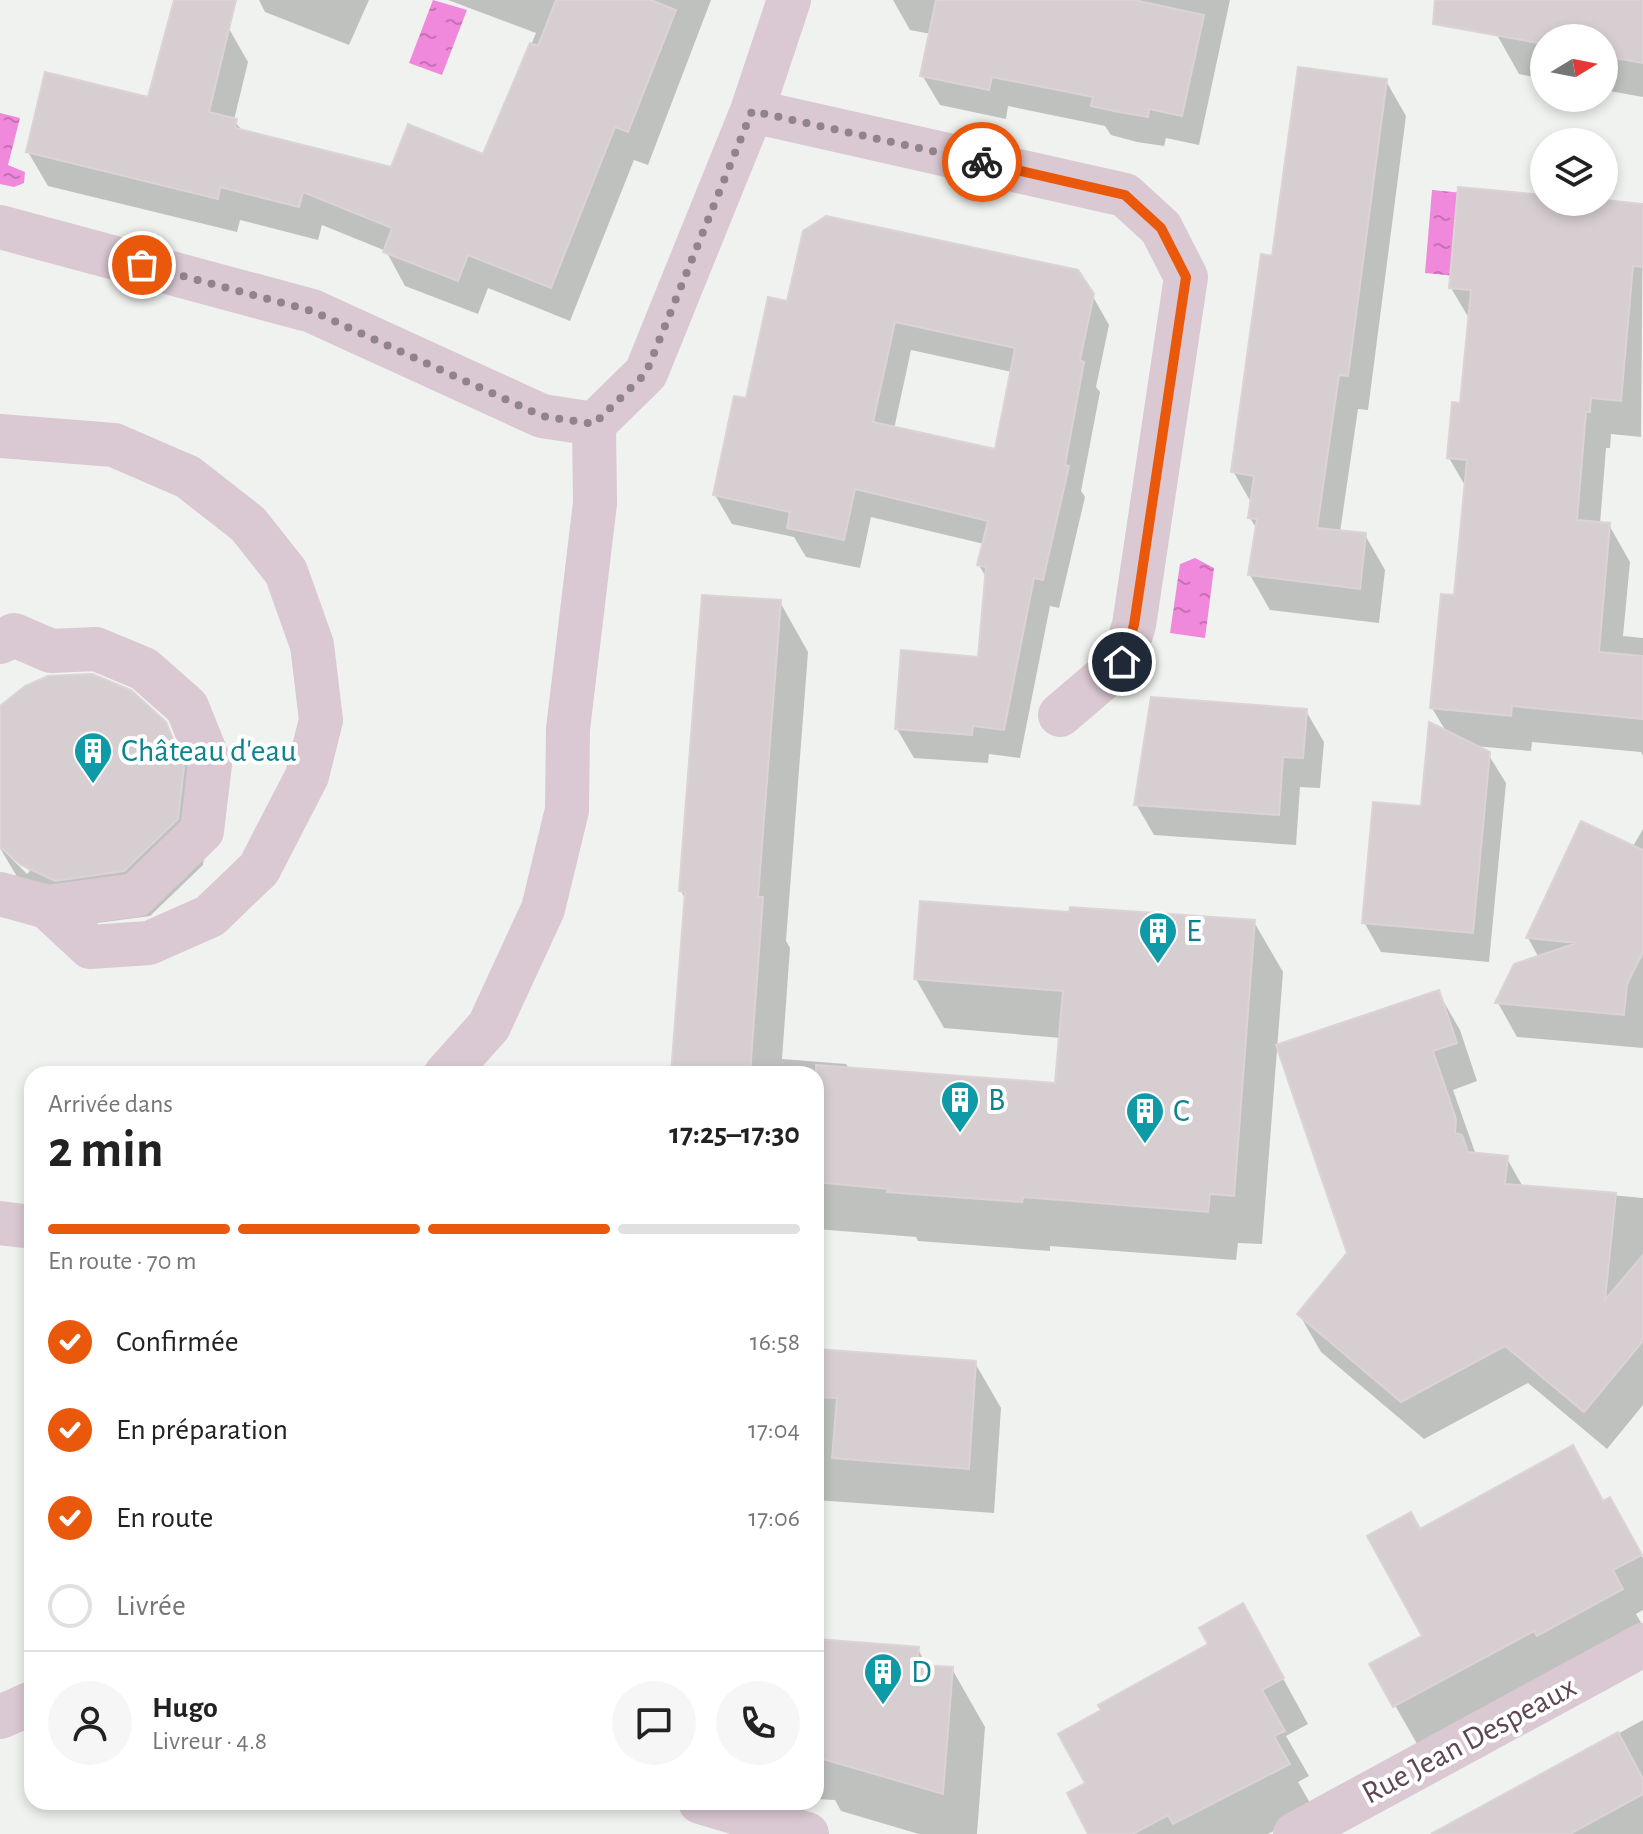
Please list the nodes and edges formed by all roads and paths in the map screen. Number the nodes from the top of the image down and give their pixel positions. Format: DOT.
graph roads {
  1 [pos="789,0"];
  2 [pos="752,111"];
  3 [pos="0,227"];
  4 [pos="594,424"];
  5 [pos="0,436"];
  6 [pos="0,642"];
  7 [pos="1060,715"];
  8 [pos="0,894"];
  9 [pos="47,907"];
  10 [pos="453,1066"];
  11 [pos="0,1223"];
  12 [pos="24,1226"];
  13 [pos="1643,1645"];
  14 [pos="24,1706"];
  15 [pos="0,1717"];
  16 [pos="727,1810"];
  17 [pos="807,1834"];
  18 [pos="1295,1834"];
  1 -- 2 [label="street"];
  2 -- 4 [label="street"];
  2 -- 7 [label="street"];
  3 -- 4 [label="street"];
  4 -- 10 [label="street"];
  5 -- 9 [label="street"];
  6 -- 9 [label="street"];
  8 -- 9 [label="street"];
  11 -- 12 [label="street"];
  13 -- 18 [label="street, Rue Jean Despeaux"];
  14 -- 15 [label="street"];
  16 -- 17 [label="street"];
}
